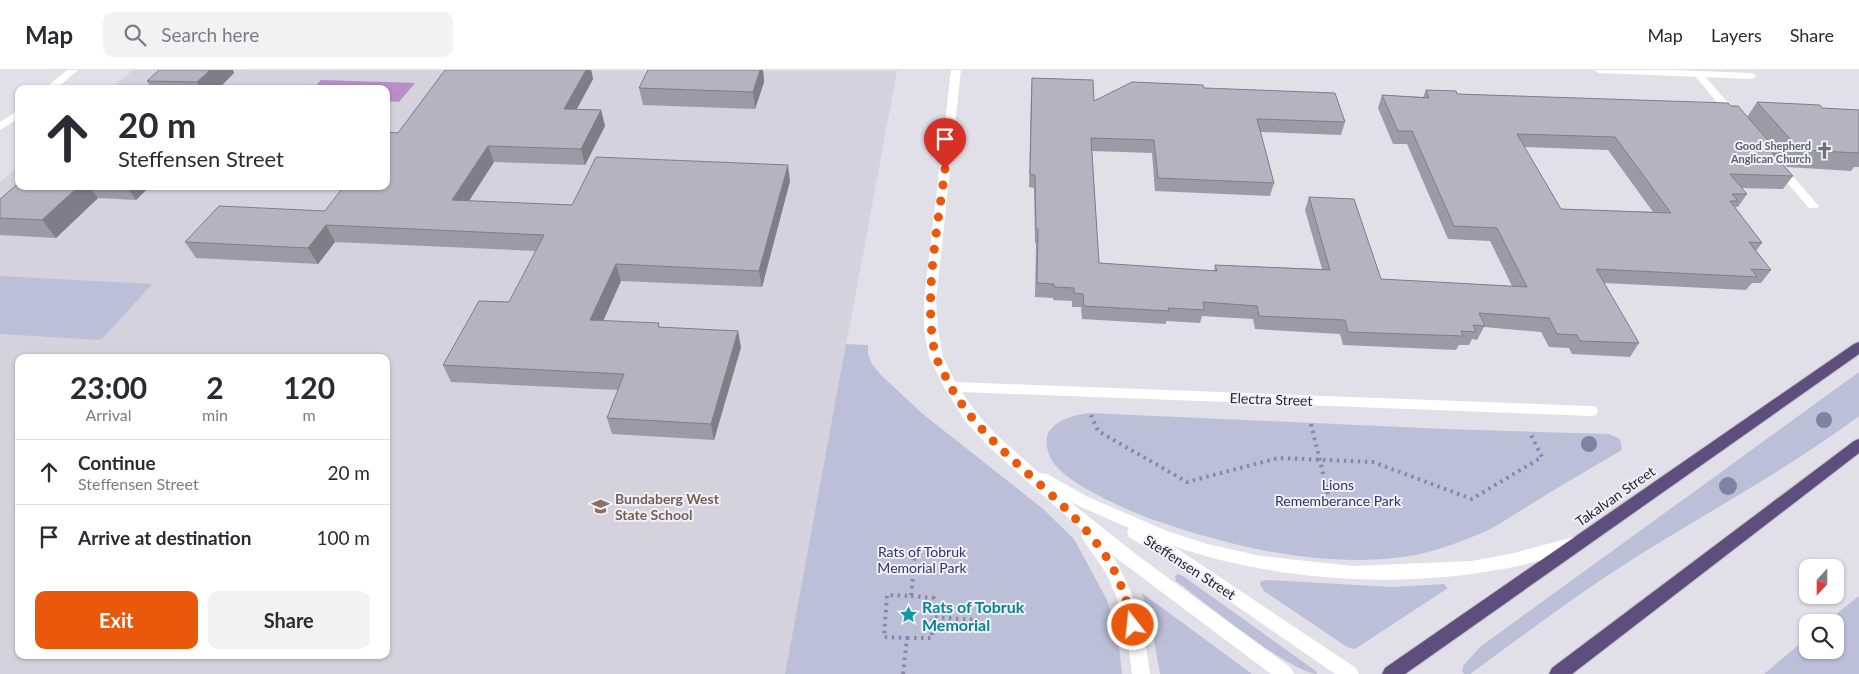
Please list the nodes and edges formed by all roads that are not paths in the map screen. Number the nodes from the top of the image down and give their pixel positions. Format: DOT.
graph roads {
  1 [pos="73,70"];
  2 [pos="956,70"];
  3 [pos="1599,70"];
  4 [pos="1698,74"];
  5 [pos="1752,76"];
  6 [pos="54,85"];
  7 [pos="15,116"];
  8 [pos="0,127"];
  9 [pos="1745,128"];
  10 [pos="1770,156"];
  11 [pos="1813,206"];
  12 [pos="1859,347"];
  13 [pos="951,387"];
  14 [pos="1591,411"];
  15 [pos="1859,445"];
  16 [pos="1076,506"];
  17 [pos="1581,541"];
  18 [pos="1141,674"];
  19 [pos="1285,674"];
  20 [pos="1350,674"];
  21 [pos="1391,674"];
  22 [pos="1558,674"];
  1 -- 6 [label="street"];
  2 -- 13 [label="street, Steffensen Street"];
  3 -- 4 [label="street"];
  4 -- 5 [label="street"];
  4 -- 9 [label="street"];
  7 -- 8 [label="street"];
  10 -- 11 [label="street"];
  12 -- 17 [label="highway, Takalvan Street"];
  13 -- 14 [label="street, Electra Street"];
  13 -- 16 [label="street, Steffensen Street"];
  15 -- 22 [label="highway"];
  16 -- 17 [label="street"];
  16 -- 18 [label="street"];
  16 -- 19 [label="street, Steffensen Street"];
  16 -- 20 [label="street, Steffensen Street"];
  17 -- 21 [label="highway, Takalvan Street"];
}
